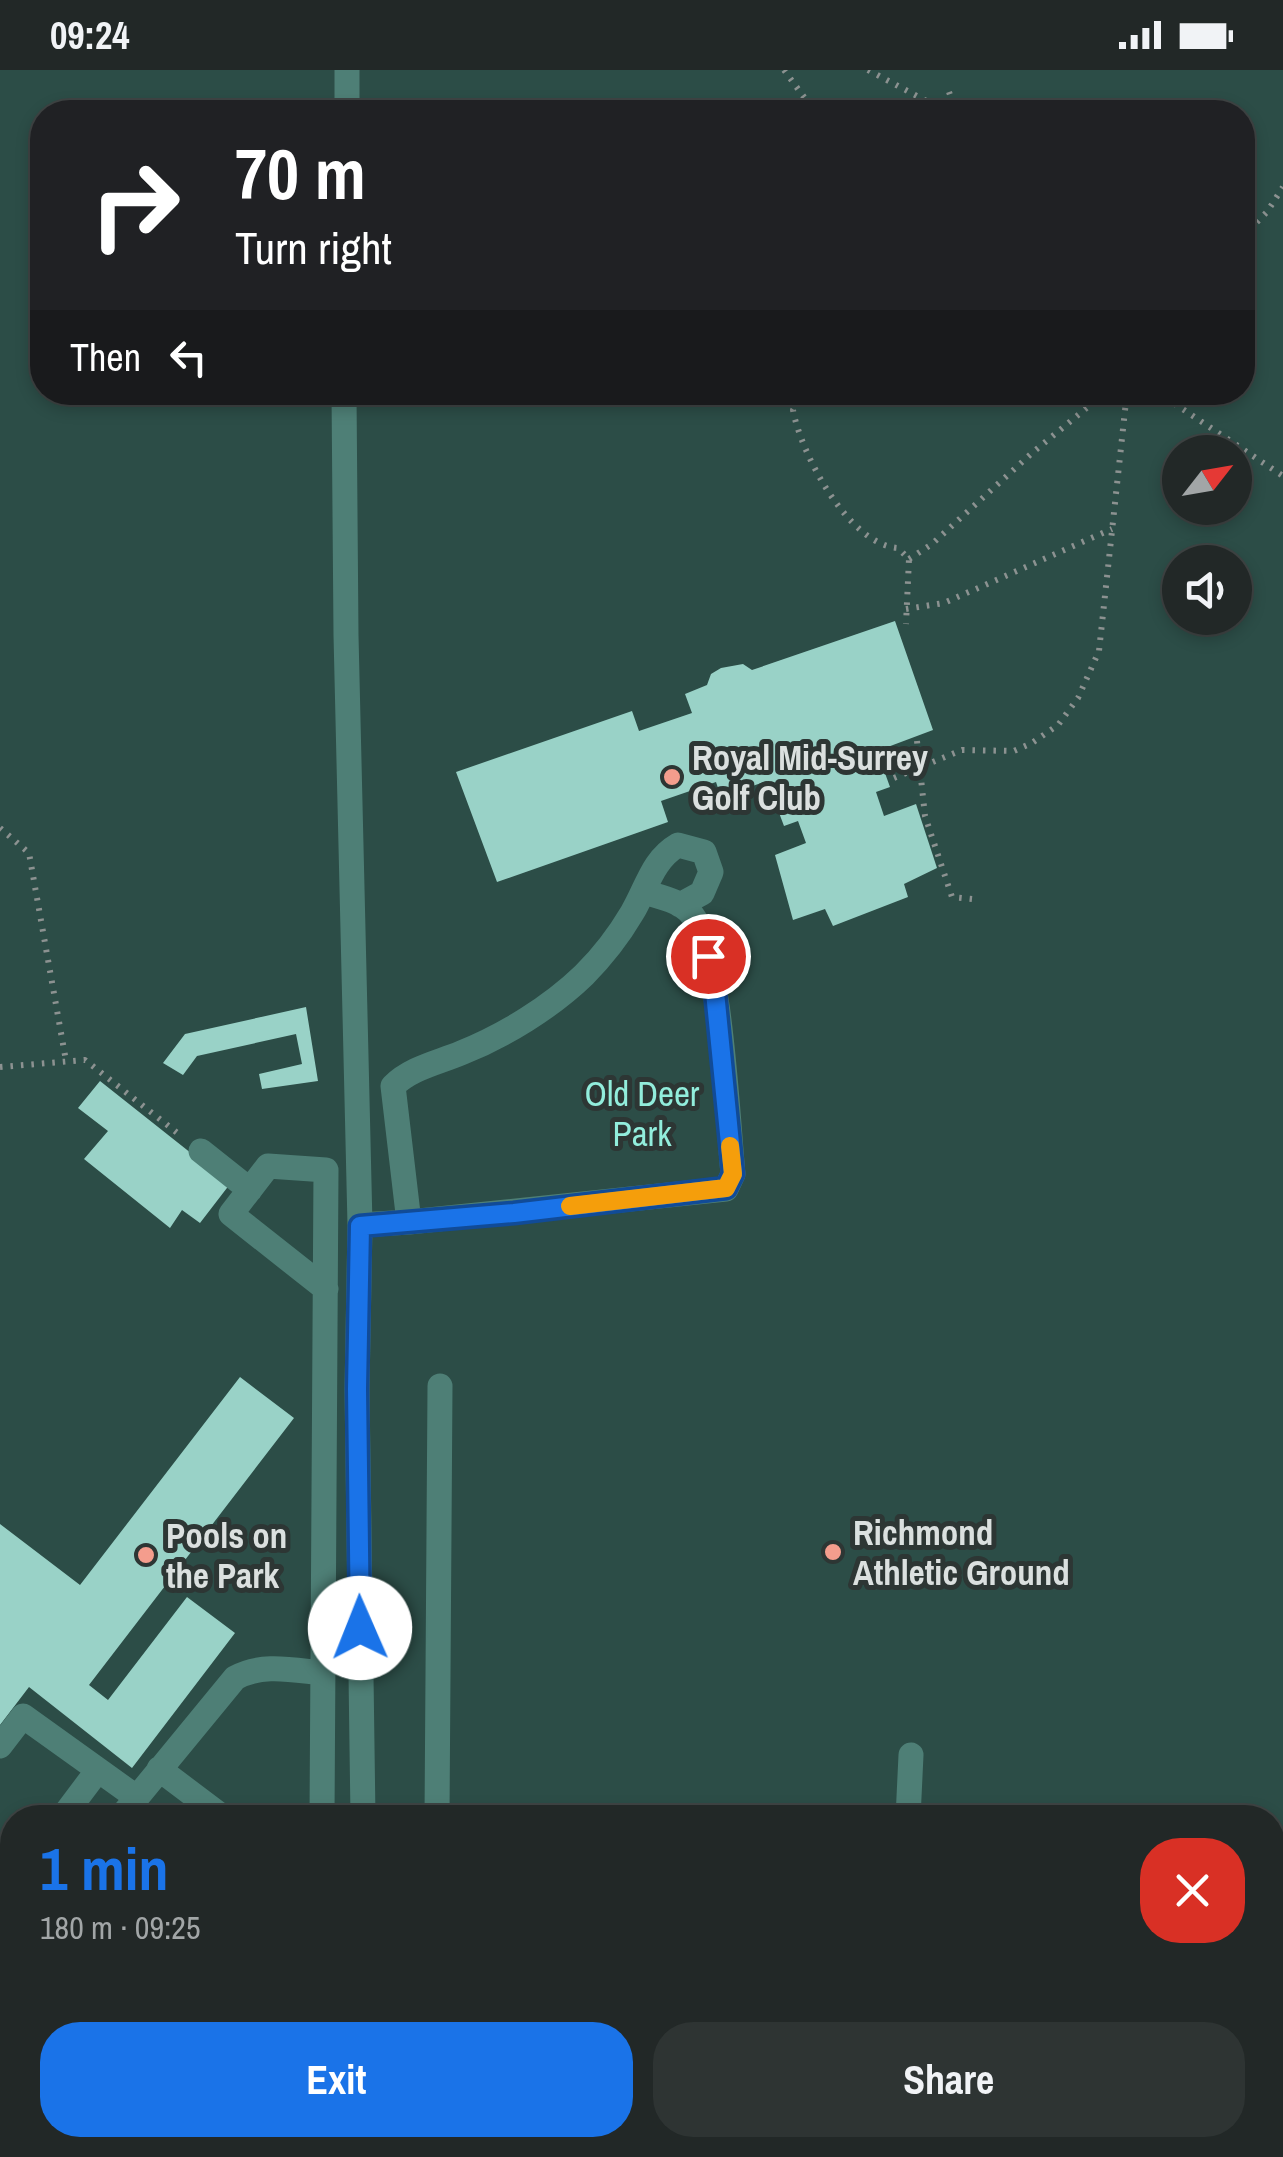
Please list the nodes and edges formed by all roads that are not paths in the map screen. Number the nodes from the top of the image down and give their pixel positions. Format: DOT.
graph roads {
  1 [pos="347,70"];
  2 [pos="346,100"];
  3 [pos="344,405"];
  4 [pos="644,892"];
  5 [pos="680,904"];
  6 [pos="201,1151"];
  7 [pos="250,1190"];
  8 [pos="409,1222"];
  9 [pos="360,1226"];
  10 [pos="326,1289"];
  11 [pos="440,1386"];
  12 [pos="322,1673"];
  13 [pos="0,1746"];
  14 [pos="911,1755"];
  15 [pos="159,1769"];
  16 [pos="98,1770"];
  17 [pos="136,1797"];
  18 [pos="72,1805"];
  19 [pos="130,1805"];
  20 [pos="207,1805"];
  21 [pos="322,1805"];
  22 [pos="362,1805"];
  23 [pos="437,1805"];
  24 [pos="909,1805"];
  1 -- 2 [label="street"];
  3 -- 9 [label="street"];
  4 -- 5 [label="street"];
  4 -- 5 [label="street"];
  4 -- 8 [label="street"];
  5 -- 8 [label="street"];
  6 -- 7 [label="street"];
  7 -- 10 [label="street"];
  7 -- 10 [label="street"];
  8 -- 9 [label="street"];
  9 -- 22 [label="street"];
  10 -- 12 [label="street"];
  11 -- 23 [label="street"];
  12 -- 15 [label="street"];
  12 -- 21 [label="street"];
  13 -- 16 [label="street"];
  14 -- 24 [label="street"];
  15 -- 17 [label="street"];
  15 -- 20 [label="street"];
  16 -- 17 [label="street"];
  16 -- 18 [label="street"];
  17 -- 19 [label="street"];
}
